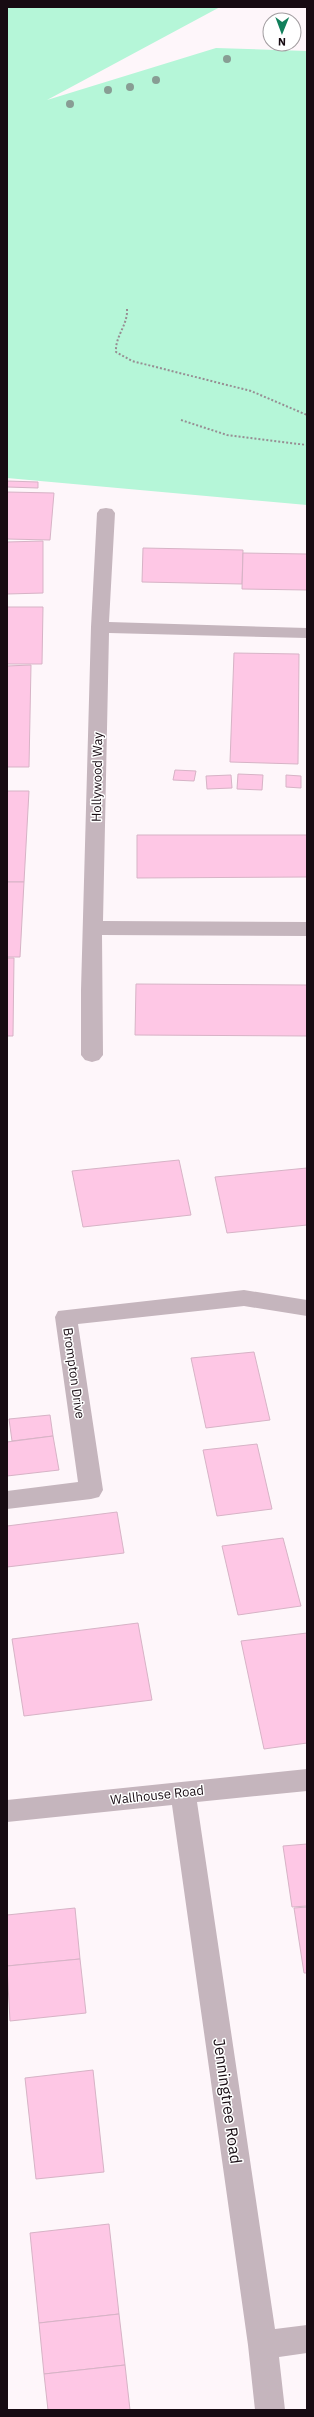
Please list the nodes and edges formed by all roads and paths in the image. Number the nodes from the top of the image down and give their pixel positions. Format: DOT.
graph roads {
  1 [pos="127,308"];
  2 [pos="307,415"];
  3 [pos="182,420"];
  4 [pos="307,445"];
  5 [pos="106,513"];
  6 [pos="100,627"];
  7 [pos="307,633"];
  8 [pos="94,928"];
  9 [pos="307,929"];
  10 [pos="92,1056"];
  11 [pos="307,1308"];
  12 [pos="7,1500"];
  13 [pos="307,1780"];
  14 [pos="183,1793"];
  15 [pos="7,1811"];
  16 [pos="307,2338"];
  17 [pos="263,2345"];
  18 [pos="270,2410"];
  1 -- 2 [label="path"];
  3 -- 4 [label="path"];
  5 -- 6 [label="street, Hollywood Way"];
  6 -- 7 [label="street"];
  6 -- 8 [label="street, Hollywood Way"];
  8 -- 9 [label="street"];
  8 -- 10 [label="street, Hollywood Way"];
  11 -- 12 [label="street, Brompton Drive"];
  13 -- 14 [label="street, Wallhouse Road"];
  14 -- 15 [label="street, Wallhouse Road"];
  14 -- 17 [label="street, Jenningtree Road"];
  16 -- 17 [label="street"];
  17 -- 18 [label="street, Jenningtree Road"];
}
